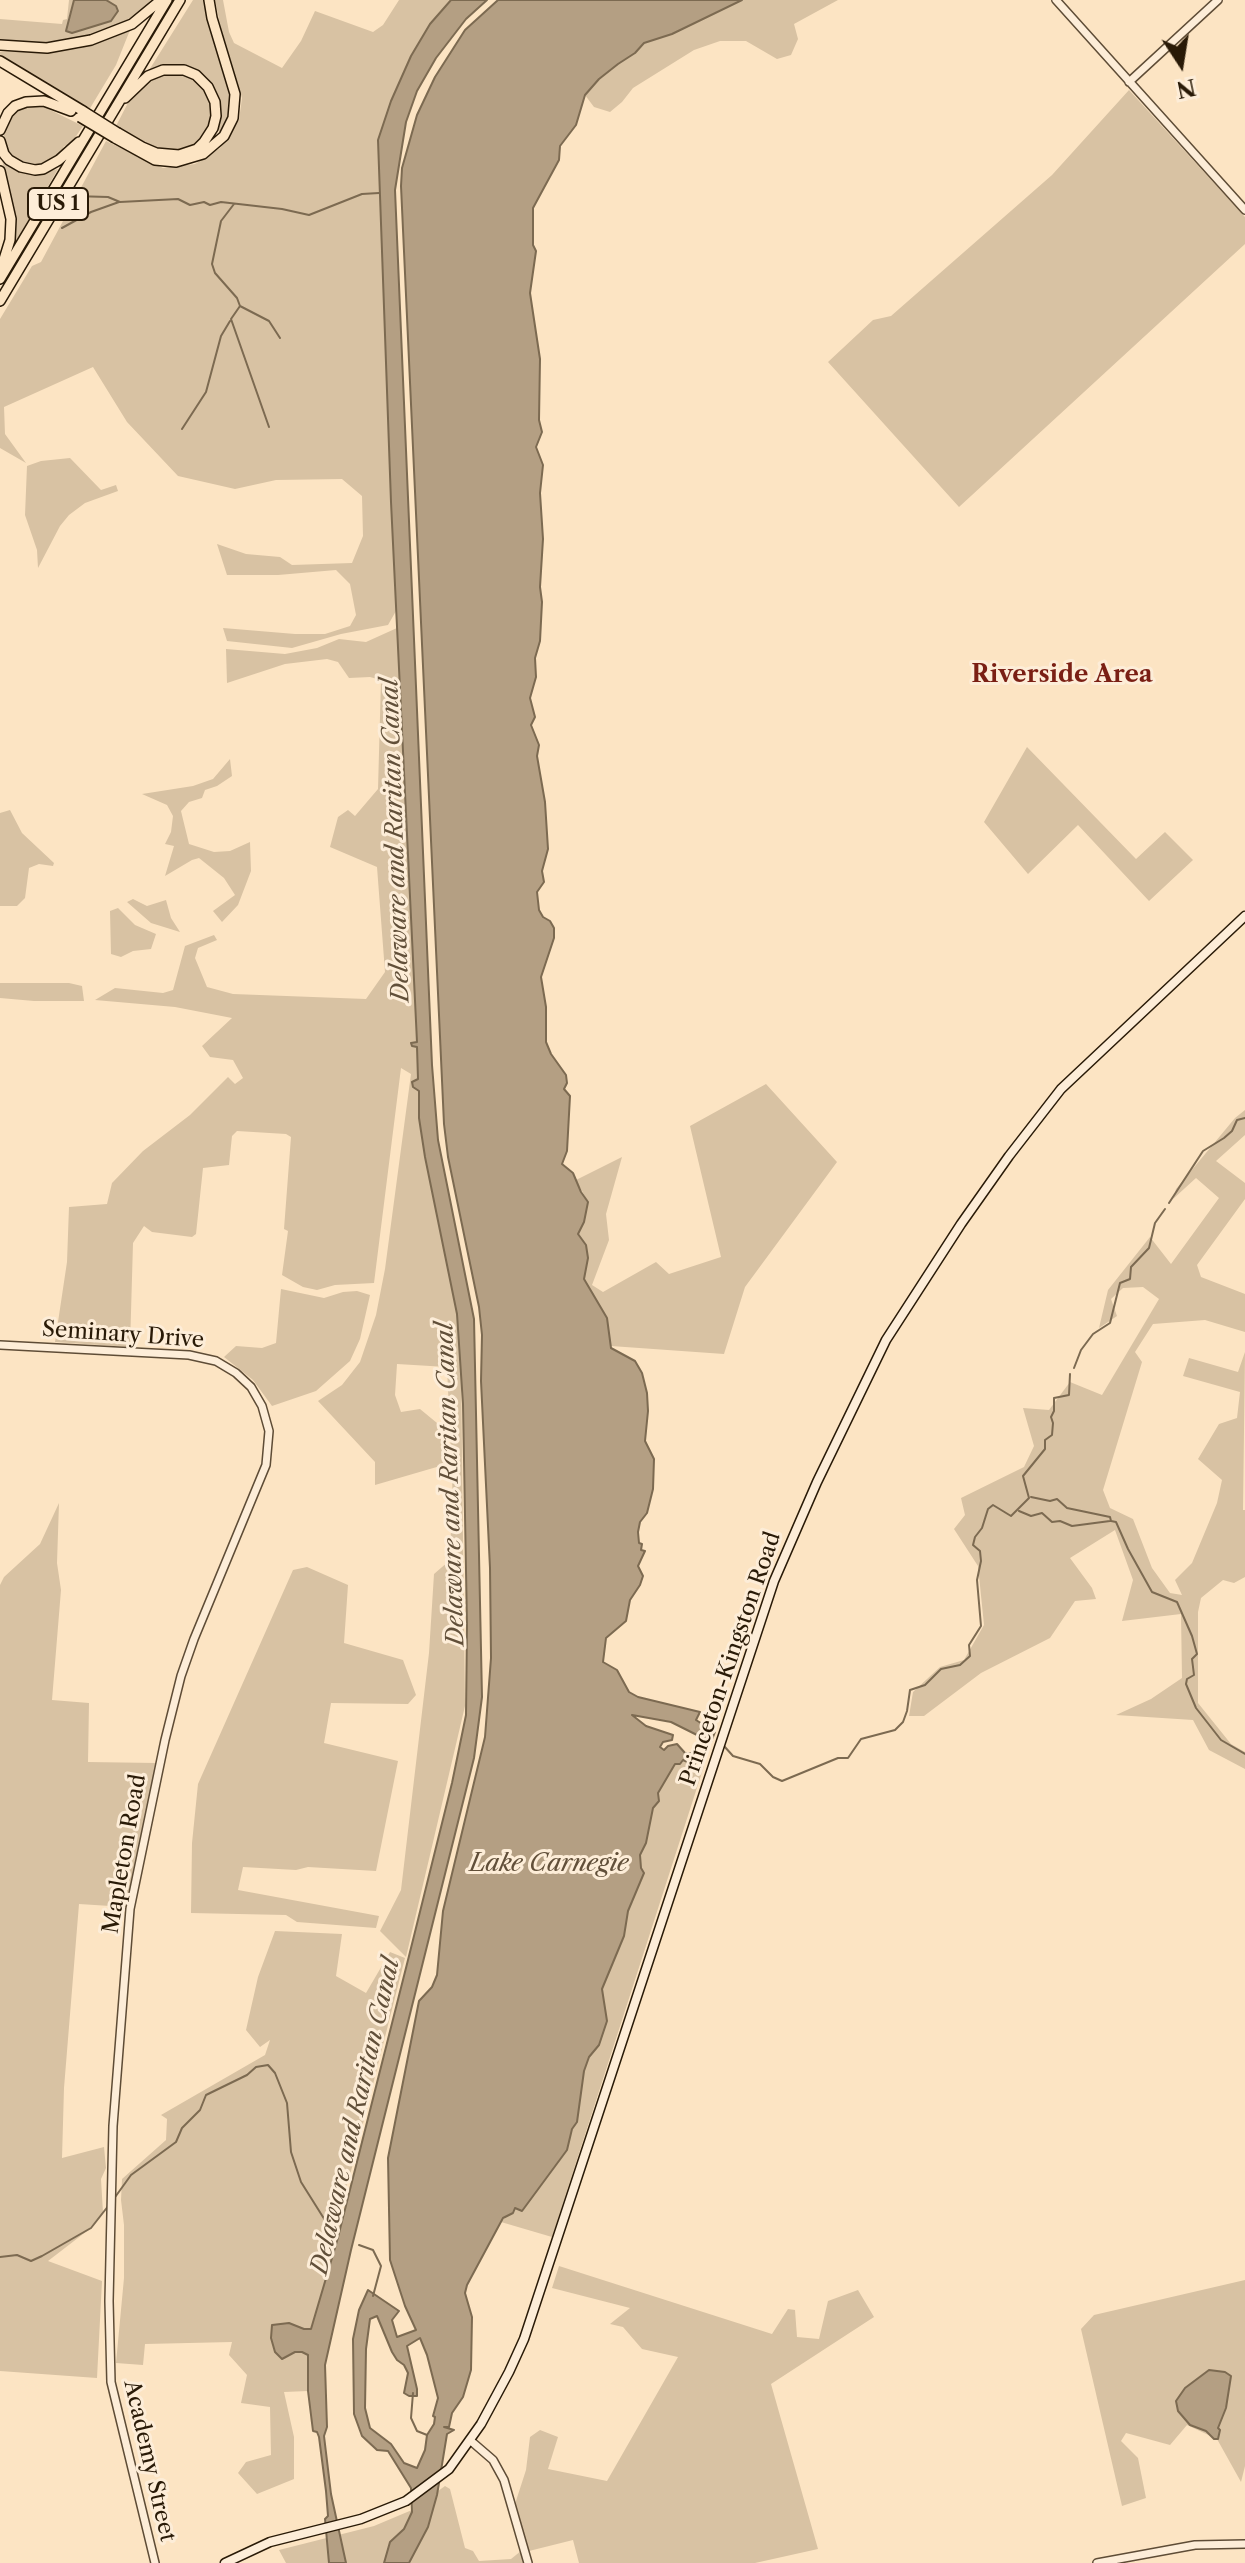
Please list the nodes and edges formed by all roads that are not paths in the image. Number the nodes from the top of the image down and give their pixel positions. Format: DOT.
graph roads {
  1 [pos="164,0"];
  2 [pos="180,0"];
  3 [pos="209,0"];
  4 [pos="1056,0"];
  5 [pos="1218,0"];
  6 [pos="0,45"];
  7 [pos="0,61"];
  8 [pos="0,68"];
  9 [pos="1129,82"];
  10 [pos="117,106"];
  11 [pos="78,113"];
  12 [pos="0,130"];
  13 [pos="88,135"];
  14 [pos="117,135"];
  15 [pos="0,141"];
  16 [pos="0,171"];
  17 [pos="1245,210"];
  18 [pos="0,272"];
  19 [pos="0,279"];
  20 [pos="0,301"];
  21 [pos="1245,916"];
  22 [pos="0,1345"];
  23 [pos="265,1414"];
  24 [pos="110,2368"];
  25 [pos="471,2441"];
  26 [pos="1245,2544"];
  27 [pos="155,2563"];
  28 [pos="225,2563"];
  29 [pos="528,2563"];
  30 [pos="1097,2563"];
  1 -- 6 [label="highway"];
  1 -- 13 [label="highway, US 1"];
  2 -- 10 [label="highway, US 1"];
  3 -- 14 [label="highway"];
  4 -- 9 [label="street"];
  5 -- 9 [label="street"];
  7 -- 11 [label="highway"];
  8 -- 11 [label="highway"];
  9 -- 17 [label="street"];
  10 -- 14 [label="highway"];
  10 -- 20 [label="highway, US 1"];
  11 -- 12 [label="highway"];
  11 -- 14 [label="highway, bridge"];
  13 -- 15 [label="highway"];
  13 -- 19 [label="highway, US 1"];
  16 -- 18 [label="highway"];
  21 -- 25 [label="main road, Princeton-Kingston Road"];
  22 -- 23 [label="street, Seminary Drive"];
  23 -- 24 [label="street, Mapleton Road"];
  24 -- 27 [label="street, Academy Street"];
  25 -- 28 [label="main road, Princeton-Kingston Road"];
  25 -- 29 [label="street"];
  26 -- 30 [label="street"];
}
